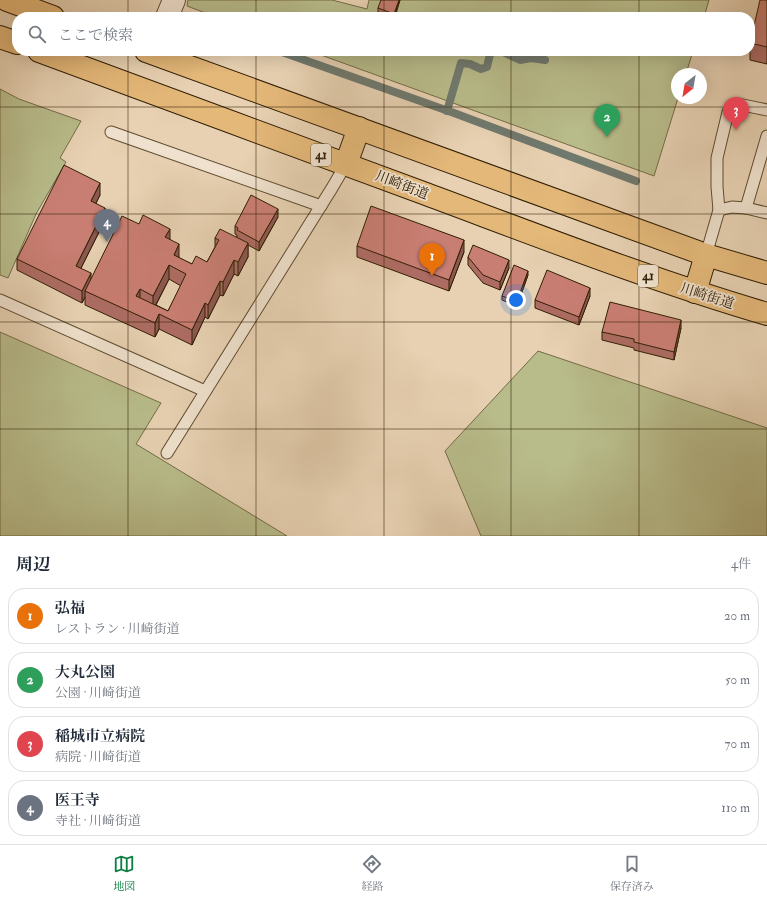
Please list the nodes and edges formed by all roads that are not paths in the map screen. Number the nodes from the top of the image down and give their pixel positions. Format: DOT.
graph roads {
  1 [pos="7,0"];
  2 [pos="174,0"];
  3 [pos="39,12"];
  4 [pos="170,12"];
  5 [pos="0,37"];
  6 [pos="12,41"];
  7 [pos="53,56"];
  8 [pos="163,56"];
  9 [pos="767,110"];
  10 [pos="359,128"];
  11 [pos="111,132"];
  12 [pos="767,136"];
  13 [pos="346,164"];
  14 [pos="321,206"];
  15 [pos="746,208"];
  16 [pos="719,210"];
  17 [pos="767,213"];
  18 [pos="706,255"];
  19 [pos="767,272"];
  20 [pos="695,292"];
  21 [pos="0,300"];
  22 [pos="767,314"];
  23 [pos="205,391"];
  24 [pos="167,453"];
  1 -- 3 [label="main road"];
  2 -- 4 [label="street"];
  5 -- 6 [label="main road"];
  7 -- 13 [label="main road, 川崎街道 / 41"];
  8 -- 10 [label="main road"];
  9 -- 16 [label="lane"];
  10 -- 13 [label="main road"];
  10 -- 18 [label="main road"];
  11 -- 14 [label="lane"];
  12 -- 15 [label="lane"];
  13 -- 14 [label="lane"];
  13 -- 20 [label="main road, 川崎街道 / 41"];
  14 -- 23 [label="lane"];
  15 -- 16 [label="lane"];
  15 -- 17 [label="lane"];
  16 -- 18 [label="lane"];
  18 -- 19 [label="main road"];
  18 -- 20 [label="main road"];
  20 -- 22 [label="main road, 川崎街道 / 41"];
  21 -- 23 [label="lane"];
  23 -- 24 [label="lane"];
}
